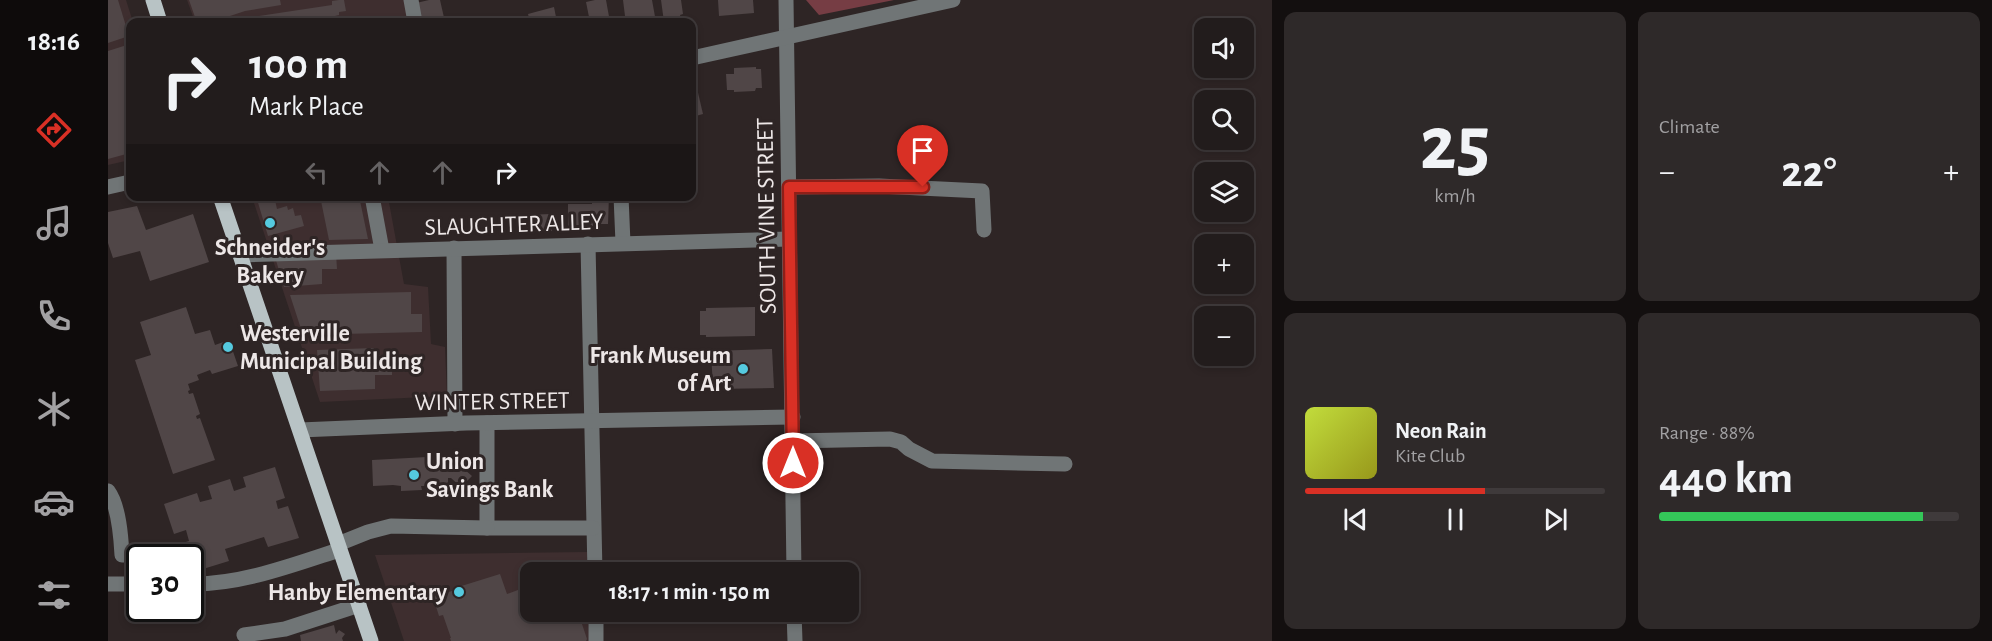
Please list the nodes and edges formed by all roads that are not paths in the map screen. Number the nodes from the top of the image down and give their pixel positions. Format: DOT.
graph roads {
  1 [pos="153,0"];
  2 [pos="411,0"];
  3 [pos="786,0"];
  4 [pos="953,0"];
  5 [pos="159,18"];
  6 [pos="414,18"];
  7 [pos="786,38"];
  8 [pos="696,57"];
  9 [pos="126,183"];
  10 [pos="108,187"];
  11 [pos="789,187"];
  12 [pos="222,201"];
  13 [pos="373,201"];
  14 [pos="621,201"];
  15 [pos="984,230"];
  16 [pos="789,239"];
  17 [pos="622,243"];
  18 [pos="588,244"];
  19 [pos="454,248"];
  20 [pos="382,250"];
  21 [pos="240,255"];
  22 [pos="793,417"];
  23 [pos="593,421"];
  24 [pos="487,423"];
  25 [pos="455,424"];
  26 [pos="300,430"];
  27 [pos="792,441"];
  28 [pos="1065,464"];
  29 [pos="108,491"];
  30 [pos="487,528"];
  31 [pos="593,528"];
  32 [pos="339,547"];
  33 [pos="126,555"];
  34 [pos="595,562"];
  35 [pos="794,562"];
  36 [pos="204,583"];
  37 [pos="108,584"];
  38 [pos="126,584"];
  39 [pos="359,605"];
  40 [pos="596,622"];
  41 [pos="794,622"];
  42 [pos="244,635"];
  43 [pos="371,641"];
  44 [pos="596,641"];
  45 [pos="795,641"];
  1 -- 5 [label="main road"];
  2 -- 6 [label="street"];
  3 -- 7 [label="street, SOUTH VINE STREET"];
  4 -- 7 [label="street"];
  7 -- 8 [label="street"];
  7 -- 11 [label="street, SOUTH VINE STREET"];
  9 -- 10 [label="street"];
  11 -- 15 [label="street"];
  11 -- 16 [label="street, SOUTH VINE STREET"];
  12 -- 21 [label="main road"];
  13 -- 20 [label="street"];
  14 -- 17 [label="street"];
  16 -- 17 [label="street, SLAUGHTER ALLEY"];
  16 -- 22 [label="street, SOUTH VINE STREET"];
  17 -- 18 [label="street, SLAUGHTER ALLEY"];
  18 -- 19 [label="street, SLAUGHTER ALLEY"];
  18 -- 23 [label="street"];
  19 -- 20 [label="street, SLAUGHTER ALLEY"];
  19 -- 25 [label="street"];
  20 -- 21 [label="street, SLAUGHTER ALLEY"];
  21 -- 26 [label="main road"];
  22 -- 23 [label="street, WINTER STREET"];
  22 -- 27 [label="street, SOUTH VINE STREET"];
  23 -- 24 [label="street, WINTER STREET"];
  23 -- 31 [label="street"];
  24 -- 25 [label="street, WINTER STREET"];
  24 -- 30 [label="street"];
  25 -- 26 [label="street, WINTER STREET"];
  26 -- 32 [label="main road"];
  27 -- 28 [label="street"];
  27 -- 35 [label="street, SOUTH VINE STREET"];
  29 -- 33 [label="street"];
  30 -- 31 [label="street"];
  30 -- 32 [label="street"];
  31 -- 34 [label="street"];
  32 -- 36 [label="street"];
  32 -- 39 [label="main road"];
  37 -- 38 [label="street"];
  39 -- 42 [label="street"];
  39 -- 43 [label="main road"];
  40 -- 44 [label="street"];
  41 -- 45 [label="street"];
}
